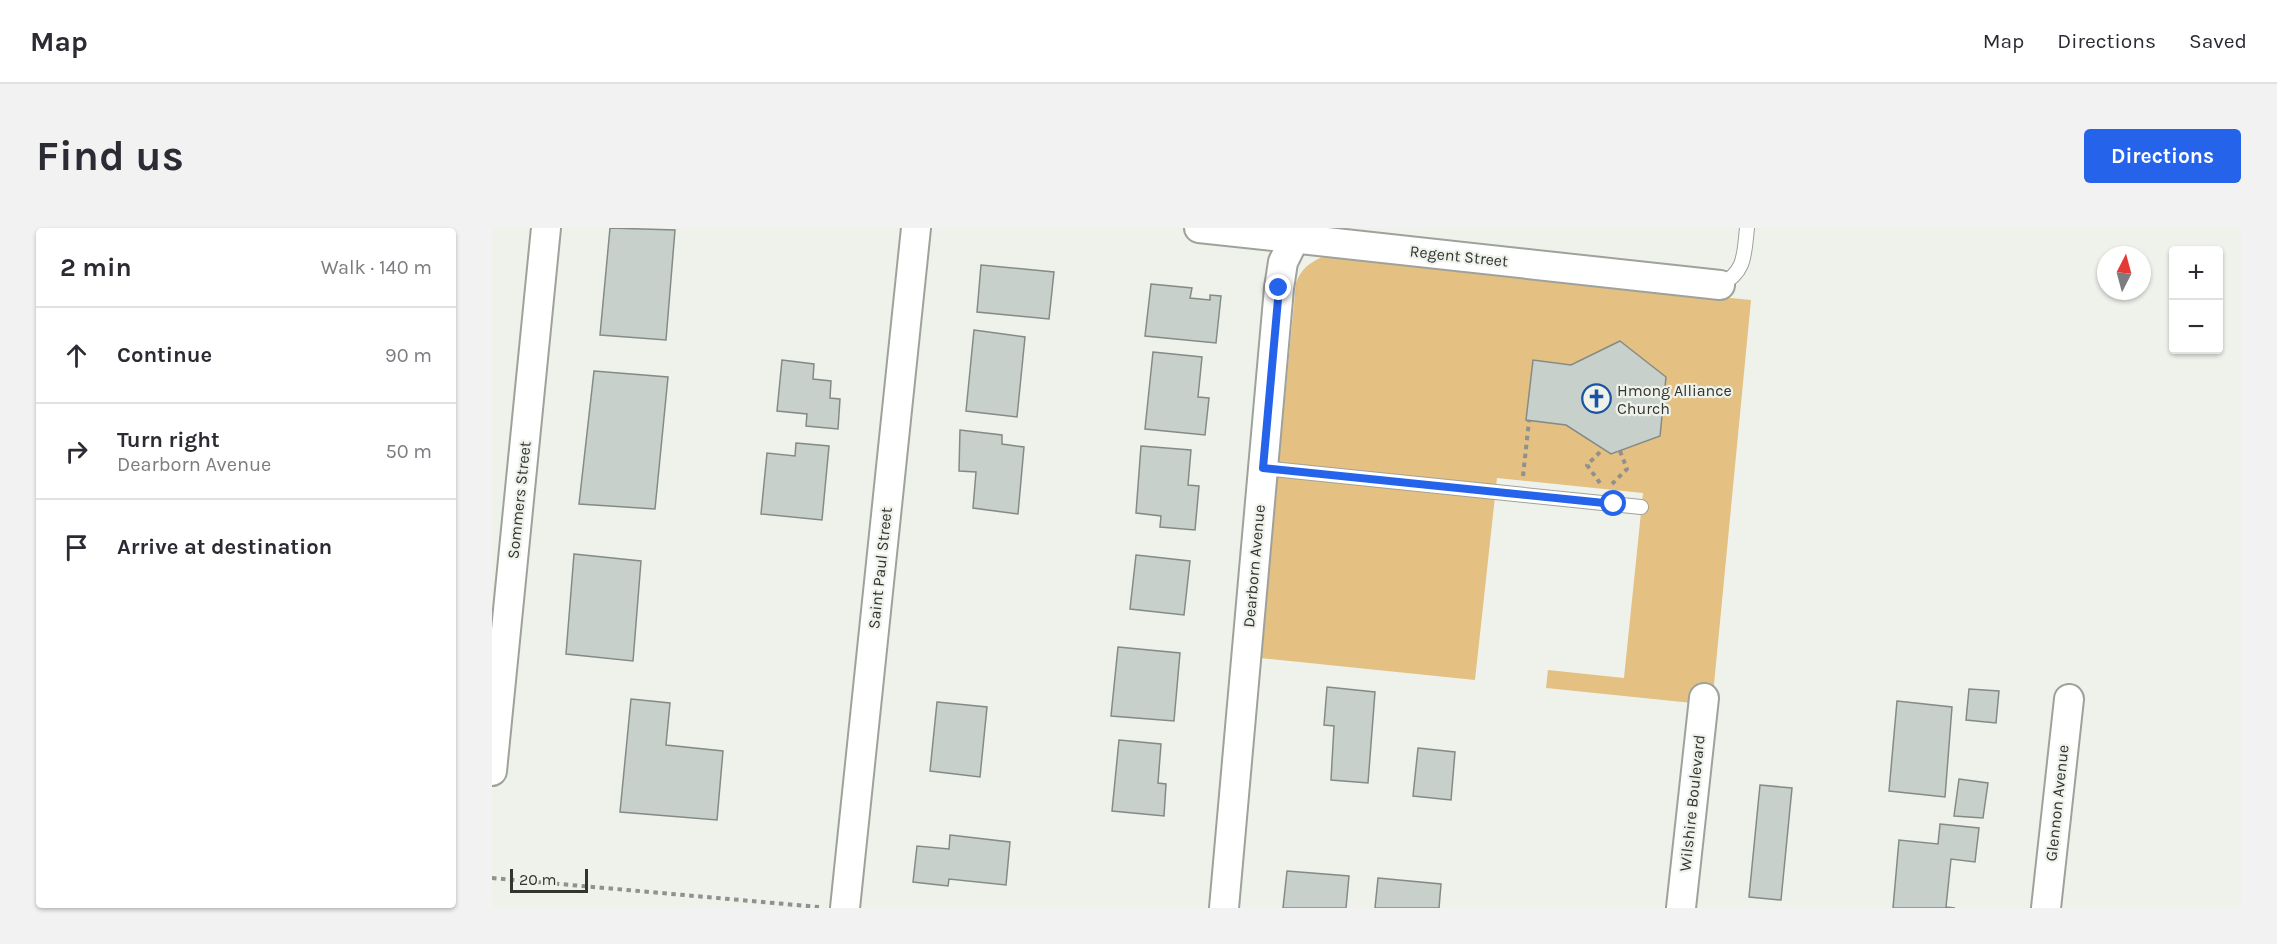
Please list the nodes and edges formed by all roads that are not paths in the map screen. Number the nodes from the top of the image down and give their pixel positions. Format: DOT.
graph roads {
  1 [pos="546,228"];
  2 [pos="916,228"];
  3 [pos="1199,228"];
  4 [pos="1747,228"];
  5 [pos="1297,233"];
  6 [pos="1720,285"];
  7 [pos="1263,468"];
  8 [pos="1641,507"];
  9 [pos="1704,698"];
  10 [pos="2069,699"];
  11 [pos="492,771"];
  12 [pos="834,907"];
  13 [pos="1224,908"];
  14 [pos="1681,908"];
  15 [pos="2046,908"];
  1 -- 11 [label="street, Sommers Street"];
  2 -- 12 [label="street, Saint Paul Street"];
  3 -- 5 [label="street, Regent Street"];
  4 -- 6 [label="lane"];
  5 -- 6 [label="street, Regent Street"];
  5 -- 7 [label="street, Dearborn Avenue"];
  7 -- 8 [label="lane"];
  7 -- 13 [label="street, Dearborn Avenue"];
  9 -- 14 [label="street, Wilshire Boulevard"];
  10 -- 15 [label="street, Glennon Avenue"];
}
